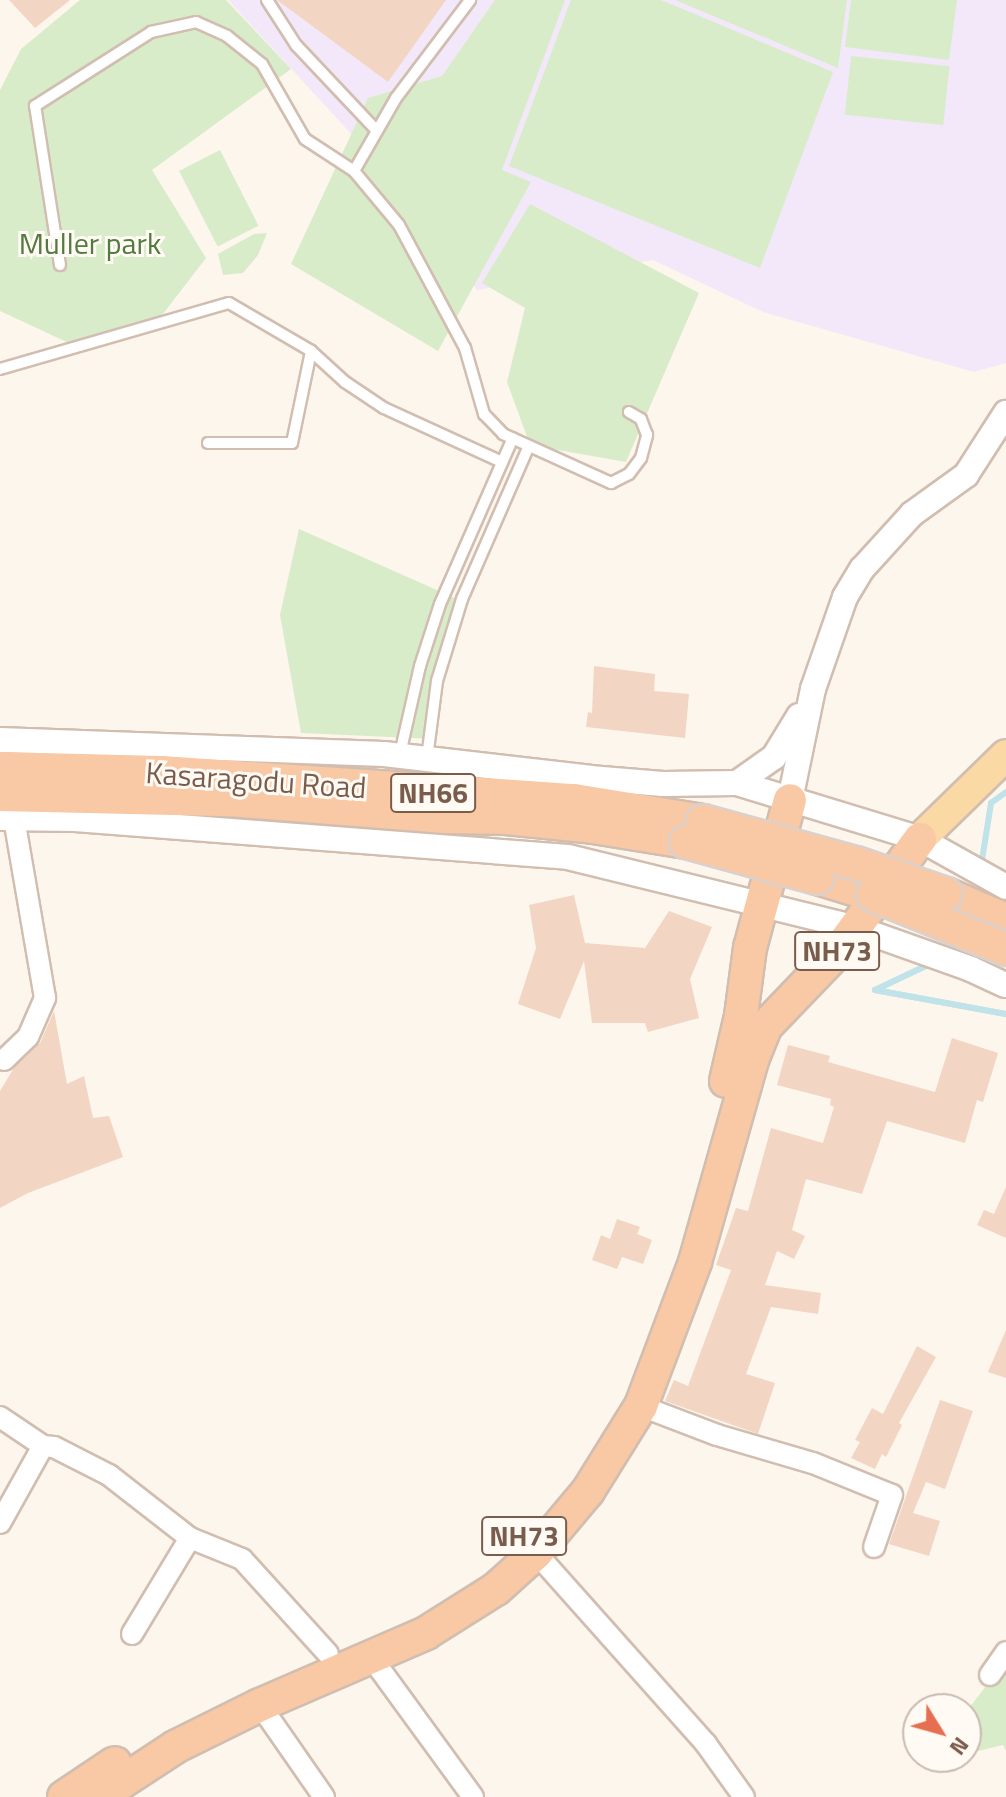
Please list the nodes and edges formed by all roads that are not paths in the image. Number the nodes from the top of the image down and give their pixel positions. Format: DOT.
graph roads {
  1 [pos="267,0"];
  2 [pos="470,0"];
  3 [pos="377,131"];
  4 [pos="354,171"];
  5 [pos="60,265"];
  6 [pos="311,351"];
  7 [pos="0,369"];
  8 [pos="629,412"];
  9 [pos="1006,413"];
  10 [pos="513,438"];
  11 [pos="208,443"];
  12 [pos="529,446"];
  13 [pos="502,462"];
  14 [pos="813,689"];
  15 [pos="0,740"];
  16 [pos="1006,755"];
  17 [pos="400,756"];
  18 [pos="426,761"];
  19 [pos="0,768"];
  20 [pos="737,783"];
  21 [pos="790,800"];
  22 [pos="5,810"];
  23 [pos="695,831"];
  24 [pos="920,839"];
  25 [pos="1006,887"];
  26 [pos="763,905"];
  27 [pos="1006,920"];
  28 [pos="856,928"];
  29 [pos="1006,949"];
  30 [pos="1006,985"];
  31 [pos="4,1060"];
  32 [pos="641,1406"];
  33 [pos="0,1417"];
  34 [pos="43,1446"];
  35 [pos="0,1523"];
  36 [pos="190,1538"];
  37 [pos="874,1547"];
  38 [pos="536,1553"];
  39 [pos="132,1634"];
  40 [pos="1006,1652"];
  41 [pos="328,1654"];
  42 [pos="371,1657"];
  43 [pos="990,1675"];
  44 [pos="260,1705"];
  45 [pos="64,1797"];
  46 [pos="99,1797"];
  47 [pos="324,1797"];
  48 [pos="473,1797"];
  49 [pos="744,1797"];
  1 -- 3 [label="lane"];
  2 -- 3 [label="lane"];
  3 -- 4 [label="lane"];
  4 -- 5 [label="lane"];
  4 -- 10 [label="lane"];
  6 -- 7 [label="lane"];
  6 -- 11 [label="lane"];
  6 -- 13 [label="lane"];
  8 -- 12 [label="lane"];
  9 -- 14 [label="street"];
  10 -- 12 [label="lane"];
  10 -- 13 [label="lane"];
  12 -- 18 [label="lane"];
  13 -- 17 [label="lane"];
  14 -- 20 [label="street"];
  14 -- 21 [label="street"];
  15 -- 17 [label="street"];
  16 -- 24 [label="main road"];
  17 -- 18 [label="street"];
  18 -- 20 [label="street"];
  19 -- 23 [label="highway, Kasaragodu Road / NH66"];
  20 -- 21 [label="street"];
  21 -- 24 [label="street"];
  21 -- 26 [label="highway, NH73"];
  22 -- 23 [label="highway, Kasaragodu Road / NH66"];
  22 -- 26 [label="street"];
  22 -- 31 [label="street"];
  23 -- 27 [label="highway, NH66, bridge"];
  23 -- 29 [label="highway, NH66, bridge"];
  24 -- 25 [label="street"];
  24 -- 28 [label="highway, NH73"];
  26 -- 28 [label="street"];
  26 -- 41 [label="highway, NH73"];
  28 -- 30 [label="street"];
  28 -- 32 [label="highway, NH73"];
  32 -- 37 [label="street"];
  32 -- 38 [label="highway, NH73"];
  33 -- 34 [label="street"];
  34 -- 35 [label="street"];
  34 -- 36 [label="street"];
  36 -- 39 [label="street"];
  36 -- 41 [label="street"];
  38 -- 42 [label="highway, NH73"];
  38 -- 49 [label="street"];
  40 -- 43 [label="street"];
  41 -- 45 [label="highway, NH73"];
  42 -- 44 [label="highway, NH73"];
  42 -- 48 [label="street"];
  44 -- 46 [label="highway, NH73"];
  44 -- 47 [label="street"];
}
